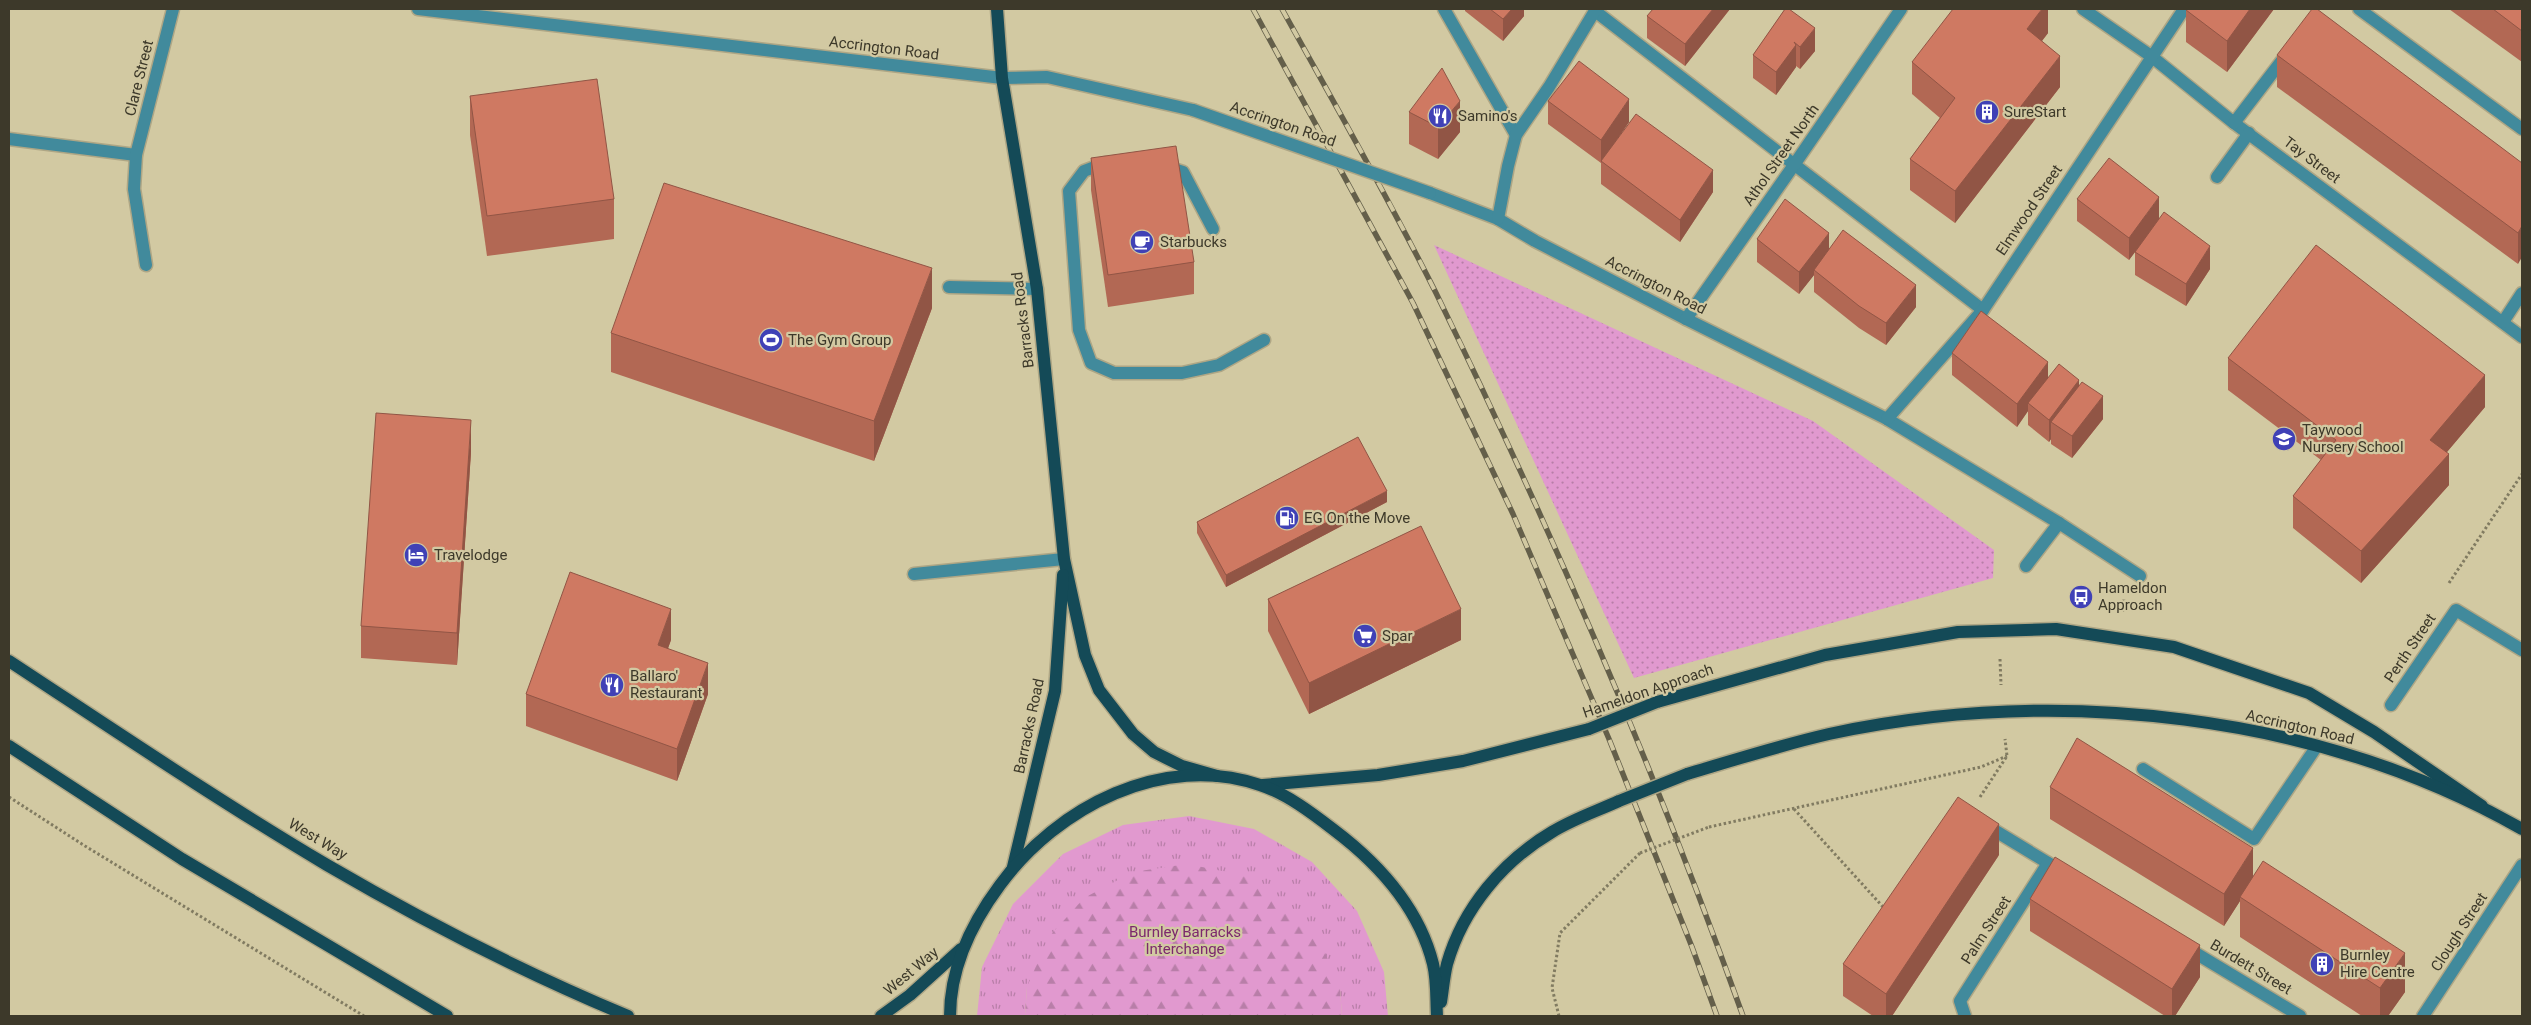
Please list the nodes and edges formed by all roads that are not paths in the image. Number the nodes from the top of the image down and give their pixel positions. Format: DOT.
graph roads {
  1 [pos="173,9"];
  2 [pos="418,9"];
  3 [pos="997,9"];
  4 [pos="1444,9"];
  5 [pos="1901,9"];
  6 [pos="2083,9"];
  7 [pos="2184,9"];
  8 [pos="2359,9"];
  9 [pos="1595,10"];
  10 [pos="2293,47"];
  11 [pos="2151,56"];
  12 [pos="1002,78"];
  13 [pos="2234,122"];
  14 [pos="2522,129"];
  15 [pos="2249,133"];
  16 [pos="1516,135"];
  17 [pos="9,139"];
  18 [pos="136,155"];
  19 [pos="1120,160"];
  20 [pos="1151,162"];
  21 [pos="1794,165"];
  22 [pos="2217,177"];
  23 [pos="1498,219"];
  24 [pos="1213,229"];
  25 [pos="146,265"];
  26 [pos="949,287"];
  27 [pos="1037,289"];
  28 [pos="2522,293"];
  29 [pos="1983,310"];
  30 [pos="1686,319"];
  31 [pos="2503,322"];
  32 [pos="2522,336"];
  33 [pos="1264,340"];
  34 [pos="1887,419"];
  35 [pos="2059,523"];
  36 [pos="1064,559"];
  37 [pos="2026,566"];
  38 [pos="914,574"];
  39 [pos="2140,576"];
  40 [pos="2522,650"];
  41 [pos="9,661"];
  42 [pos="2392,705"];
  43 [pos="9,746"];
  44 [pos="2317,746"];
  45 [pos="2143,769"];
  46 [pos="1217,776"];
  47 [pos="1260,785"];
  48 [pos="2482,806"];
  49 [pos="1970,815"];
  50 [pos="2522,829"];
  51 [pos="2048,863"];
  52 [pos="2522,865"];
  53 [pos="1013,867"];
  54 [pos="2073,878"];
  55 [pos="2174,940"];
  56 [pos="961,949"];
  57 [pos="447,1016"];
  58 [pos="628,1016"];
  59 [pos="881,1016"];
  60 [pos="950,1016"];
  61 [pos="1437,1016"];
  62 [pos="1965,1016"];
  63 [pos="2300,1016"];
  64 [pos="2423,1016"];
  1 -- 18 [label="street, Clare Street"];
  2 -- 12 [label="street, Accrington Road"];
  3 -- 12 [label="main road, Barracks Road"];
  4 -- 16 [label="street"];
  5 -- 21 [label="street, Athol Street North"];
  6 -- 11 [label="street, Tay Street"];
  7 -- 11 [label="street, Elmwood Street"];
  8 -- 14 [label="street"];
  9 -- 16 [label="street"];
  9 -- 21 [label="street"];
  10 -- 13 [label="street"];
  11 -- 13 [label="street, Tay Street"];
  11 -- 29 [label="street, Elmwood Street"];
  12 -- 23 [label="street, Accrington Road, bridge"];
  12 -- 27 [label="main road, Barracks Road"];
  13 -- 15 [label="street, Tay Street"];
  15 -- 22 [label="street"];
  15 -- 31 [label="street, Tay Street"];
  16 -- 23 [label="street"];
  17 -- 18 [label="street"];
  18 -- 25 [label="street, Clare Street"];
  19 -- 33 [label="street"];
  20 -- 24 [label="street"];
  21 -- 29 [label="street"];
  21 -- 30 [label="street, Athol Street North"];
  23 -- 30 [label="street, Accrington Road"];
  26 -- 27 [label="street"];
  27 -- 36 [label="main road, Barracks Road"];
  28 -- 31 [label="street"];
  29 -- 34 [label="street, Elmwood Street"];
  30 -- 34 [label="street, Accrington Road"];
  31 -- 32 [label="street, Tay Street"];
  34 -- 35 [label="street, Accrington Road"];
  35 -- 37 [label="street"];
  35 -- 39 [label="street, Accrington Road"];
  36 -- 38 [label="street"];
  36 -- 46 [label="main road, Barracks Road"];
  36 -- 53 [label="main road, Barracks Road"];
  40 -- 42 [label="street, Perth Street"];
  41 -- 58 [label="main road, West Way"];
  43 -- 57 [label="main road"];
  44 -- 45 [label="street"];
  44 -- 48 [label="main road, Accrington Road"];
  44 -- 61 [label="main road, Accrington Road, bridge"];
  46 -- 47 [label="main road"];
  46 -- 53 [label="main road"];
  47 -- 48 [label="main road, Hameldon Approach, bridge"];
  47 -- 61 [label="main road"];
  48 -- 50 [label="main road, Accrington Road"];
  49 -- 51 [label="street"];
  51 -- 54 [label="street"];
  51 -- 62 [label="street, Palm Street"];
  52 -- 64 [label="street, Clough Street"];
  53 -- 56 [label="main road"];
  55 -- 63 [label="street, Burdett Street"];
  56 -- 59 [label="main road, West Way"];
  56 -- 60 [label="main road"];
}
